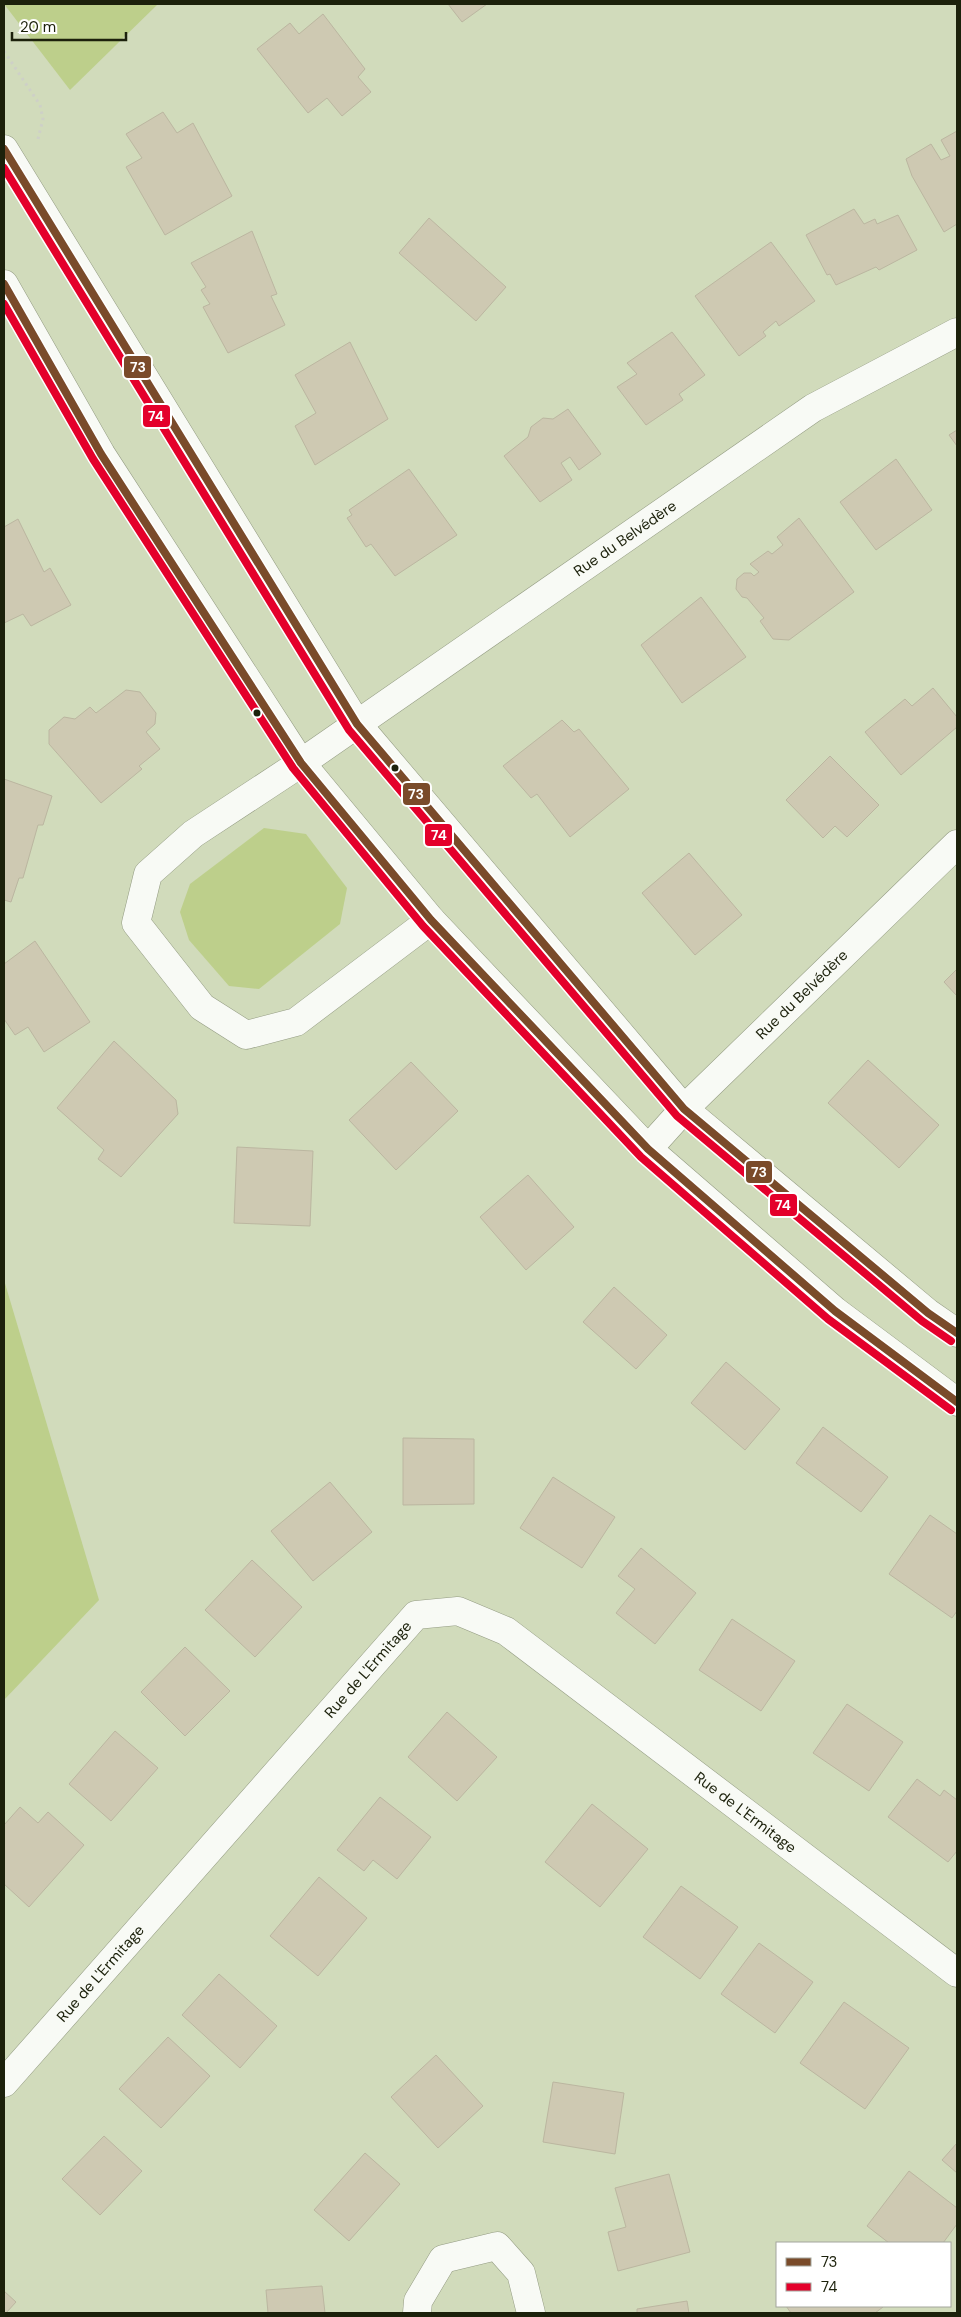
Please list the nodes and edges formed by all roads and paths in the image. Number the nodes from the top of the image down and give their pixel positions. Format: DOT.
graph roads {
  1 [pos="4,51"];
  2 [pos="39,137"];
  3 [pos="4,149"];
  4 [pos="4,284"];
  5 [pos="957,332"];
  6 [pos="357,724"];
  7 [pos="301,763"];
  8 [pos="957,844"];
  9 [pos="431,920"];
  10 [pos="684,1109"];
  11 [pos="648,1149"];
  12 [pos="957,1332"];
  13 [pos="957,1402"];
  14 [pos="957,1973"];
  15 [pos="4,2083"];
  16 [pos="417,2313"];
  17 [pos="531,2313"];
  1 -- 2 [label="path"];
  3 -- 6 [label="street"];
  4 -- 7 [label="street"];
  5 -- 6 [label="street, Rue du Belvédère"];
  6 -- 7 [label="street, Rue du Belvédère"];
  6 -- 10 [label="street"];
  7 -- 9 [label="street"];
  7 -- 9 [label="street, Rue du Belvédère"];
  8 -- 10 [label="street, Rue du Belvédère"];
  9 -- 11 [label="street"];
  10 -- 11 [label="street, Rue du Belvédère"];
  10 -- 12 [label="street"];
  11 -- 13 [label="street"];
  14 -- 15 [label="street, Rue de L'Ermitage"];
  16 -- 17 [label="street"];
}
